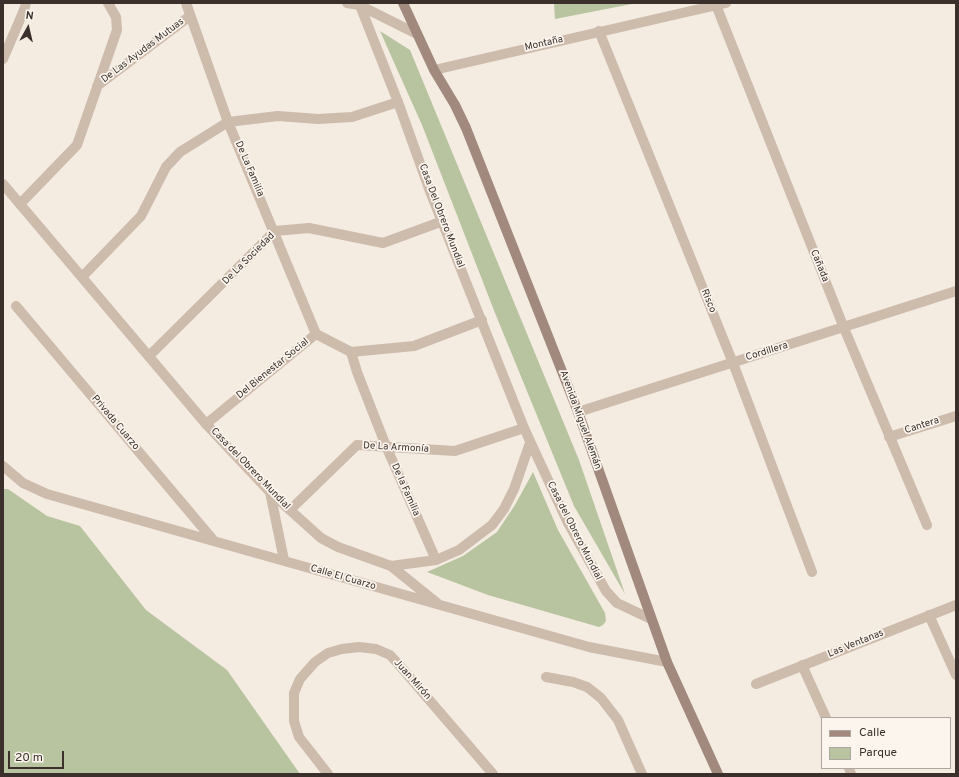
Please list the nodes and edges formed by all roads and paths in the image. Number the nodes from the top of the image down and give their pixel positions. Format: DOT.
graph roads {
  1 [pos="108,3"];
  2 [pos="186,3"];
  3 [pos="348,3"];
  4 [pos="403,3"];
  5 [pos="726,3"];
  6 [pos="359,4"];
  7 [pos="716,5"];
  8 [pos="25,7"];
  9 [pos="190,16"];
  10 [pos="599,31"];
  11 [pos="416,34"];
  12 [pos="3,59"];
  13 [pos="434,70"];
  14 [pos="96,86"];
  15 [pos="398,102"];
  16 [pos="228,122"];
  17 [pos="3,184"];
  18 [pos="20,204"];
  19 [pos="443,221"];
  20 [pos="275,231"];
  21 [pos="82,277"];
  22 [pos="956,291"];
  23 [pos="16,306"];
  24 [pos="482,320"];
  25 [pos="844,328"];
  26 [pos="316,334"];
  27 [pos="351,352"];
  28 [pos="149,356"];
  29 [pos="733,363"];
  30 [pos="578,412"];
  31 [pos="956,416"];
  32 [pos="206,424"];
  33 [pos="524,428"];
  34 [pos="889,438"];
  35 [pos="530,443"];
  36 [pos="386,446"];
  37 [pos="3,466"];
  38 [pos="270,492"];
  39 [pos="290,510"];
  40 [pos="926,524"];
  41 [pos="214,541"];
  42 [pos="284,560"];
  43 [pos="436,560"];
  44 [pos="391,566"];
  45 [pos="812,572"];
  46 [pos="956,604"];
  47 [pos="442,607"];
  48 [pos="929,615"];
  49 [pos="651,619"];
  50 [pos="667,662"];
  51 [pos="802,666"];
  52 [pos="956,675"];
  53 [pos="546,677"];
  54 [pos="756,684"];
  55 [pos="826,717"];
  56 [pos="328,774"];
  57 [pos="493,774"];
  58 [pos="642,774"];
  59 [pos="718,774"];
  1 -- 14 [label="street, De Las Ayudas Mutuas"];
  2 -- 9 [label="street, De La Familia"];
  3 -- 6 [label="street"];
  4 -- 11 [label="main road"];
  5 -- 7 [label="street, Montaña"];
  6 -- 11 [label="street"];
  6 -- 15 [label="street, Casa Del Obrero Mundial"];
  7 -- 10 [label="street, Montaña"];
  7 -- 25 [label="street, Cañada"];
  8 -- 12 [label="street"];
  9 -- 14 [label="street, De Las Ayudas Mutuas"];
  9 -- 16 [label="street, De La Familia"];
  10 -- 13 [label="street, Montaña"];
  10 -- 29 [label="street, Risco"];
  11 -- 13 [label="main road"];
  13 -- 30 [label="main road, Avenida Miguel Alemán"];
  14 -- 18 [label="street, De Las Ayudas Mutuas"];
  15 -- 16 [label="street"];
  15 -- 19 [label="street, Casa Del Obrero Mundial"];
  16 -- 20 [label="street, De La Familia"];
  16 -- 21 [label="street"];
  17 -- 18 [label="street, Casa del Obrero Mundial"];
  18 -- 21 [label="street, Casa del Obrero Mundial"];
  19 -- 20 [label="street, De La Sociedad"];
  19 -- 24 [label="street, Casa Del Obrero Mundial"];
  20 -- 26 [label="street, De La Familia"];
  20 -- 28 [label="street, De La Sociedad"];
  21 -- 28 [label="street, Casa del Obrero Mundial"];
  22 -- 25 [label="street, Cordillera"];
  23 -- 41 [label="street, Privada Cuarzo"];
  24 -- 27 [label="street"];
  24 -- 33 [label="street, Casa Del Obrero Mundial"];
  25 -- 29 [label="street, Cordillera"];
  25 -- 34 [label="street, Cañada"];
  26 -- 27 [label="street, Del Bienestar Social"];
  26 -- 32 [label="street, Del Bienestar Social"];
  27 -- 36 [label="street, De la Familia"];
  28 -- 32 [label="street, Casa del Obrero Mundial"];
  29 -- 30 [label="street, Cordillera"];
  29 -- 45 [label="street, Risco"];
  30 -- 49 [label="main road, Avenida Miguel Alemán"];
  31 -- 34 [label="street, Cantera"];
  32 -- 38 [label="street, Casa del Obrero Mundial"];
  33 -- 35 [label="street, Casa del Obrero Mundial"];
  33 -- 36 [label="street, De La Armonía"];
  34 -- 40 [label="street, Cañada"];
  35 -- 43 [label="street, Casa del Obrero Mundial"];
  35 -- 49 [label="street, Casa del Obrero Mundial"];
  36 -- 39 [label="street, De La Armonía"];
  36 -- 43 [label="street, De la Familia"];
  37 -- 41 [label="street, Calle El Cuarzo"];
  38 -- 39 [label="street, Casa del Obrero Mundial"];
  38 -- 42 [label="street"];
  39 -- 44 [label="street, Casa del Obrero Mundial"];
  41 -- 42 [label="street, Calle El Cuarzo"];
  42 -- 47 [label="street, Calle El Cuarzo"];
  43 -- 44 [label="street, Casa del Obrero Mundial"];
  44 -- 47 [label="street"];
  46 -- 48 [label="street, Las Ventanas"];
  47 -- 50 [label="street, Calle El Cuarzo"];
  48 -- 51 [label="street, Las Ventanas"];
  48 -- 52 [label="street"];
  49 -- 50 [label="main road, Avenida Miguel Alemán"];
  50 -- 59 [label="main road, Avenida Miguel Alemán"];
  51 -- 54 [label="street, Las Ventanas"];
  51 -- 55 [label="street"];
  53 -- 58 [label="street"];
  56 -- 57 [label="street, Juan Mirón"];
}
